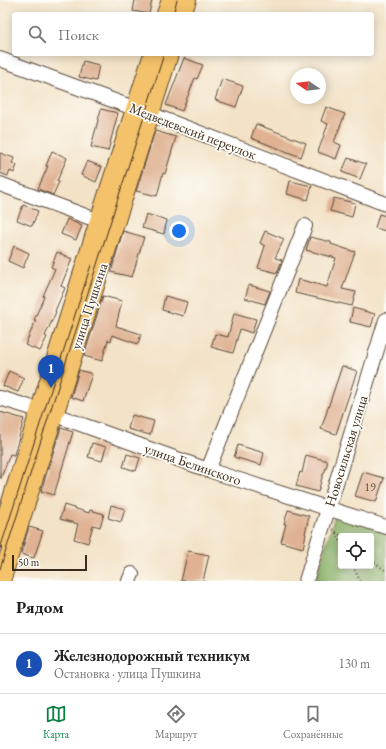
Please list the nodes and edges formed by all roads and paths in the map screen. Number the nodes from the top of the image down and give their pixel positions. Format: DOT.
graph roads {
  1 [pos="171,0"];
  2 [pos="187,0"];
  3 [pos="167,12"];
  4 [pos="183,12"];
  5 [pos="153,56"];
  6 [pos="168,56"];
  7 [pos="0,59"];
  8 [pos="143,112"];
  9 [pos="0,184"];
  10 [pos="386,204"];
  11 [pos="99,221"];
  12 [pos="305,226"];
  13 [pos="386,320"];
  14 [pos="0,398"];
  15 [pos="48,413"];
  16 [pos="208,470"];
  17 [pos="328,509"];
  18 [pos="386,527"];
  19 [pos="336,532"];
  20 [pos="338,536"];
  21 [pos="0,537"];
  22 [pos="374,562"];
  23 [pos="354,569"];
  24 [pos="386,572"];
  25 [pos="1,581"];
  26 [pos="306,581"];
  27 [pos="360,581"];
  1 -- 3 [label="main road"];
  2 -- 4 [label="main road"];
  5 -- 8 [label="main road, улица Пушкина"];
  6 -- 8 [label="main road, улица Пушкина"];
  7 -- 8 [label="street, Медведевский переулок"];
  8 -- 10 [label="street, Медведевский переулок"];
  8 -- 11 [label="main road, улица Пушкина"];
  8 -- 15 [label="main road, улица Пушкина"];
  9 -- 11 [label="street"];
  11 -- 15 [label="main road, улица Пушкина"];
  12 -- 16 [label="street"];
  13 -- 17 [label="street, Новосильская улица"];
  14 -- 15 [label="street, улица Белинского"];
  15 -- 16 [label="street, улица Белинского"];
  15 -- 21 [label="main road, улица Пушкина"];
  15 -- 25 [label="main road, улица Пушкина"];
  16 -- 17 [label="street, улица Белинского"];
  17 -- 18 [label="street, улица Белинского"];
  17 -- 26 [label="street, Новосильская улица"];
  19 -- 20 [label="path"];
  22 -- 24 [label="path"];
  23 -- 27 [label="path"];
}
